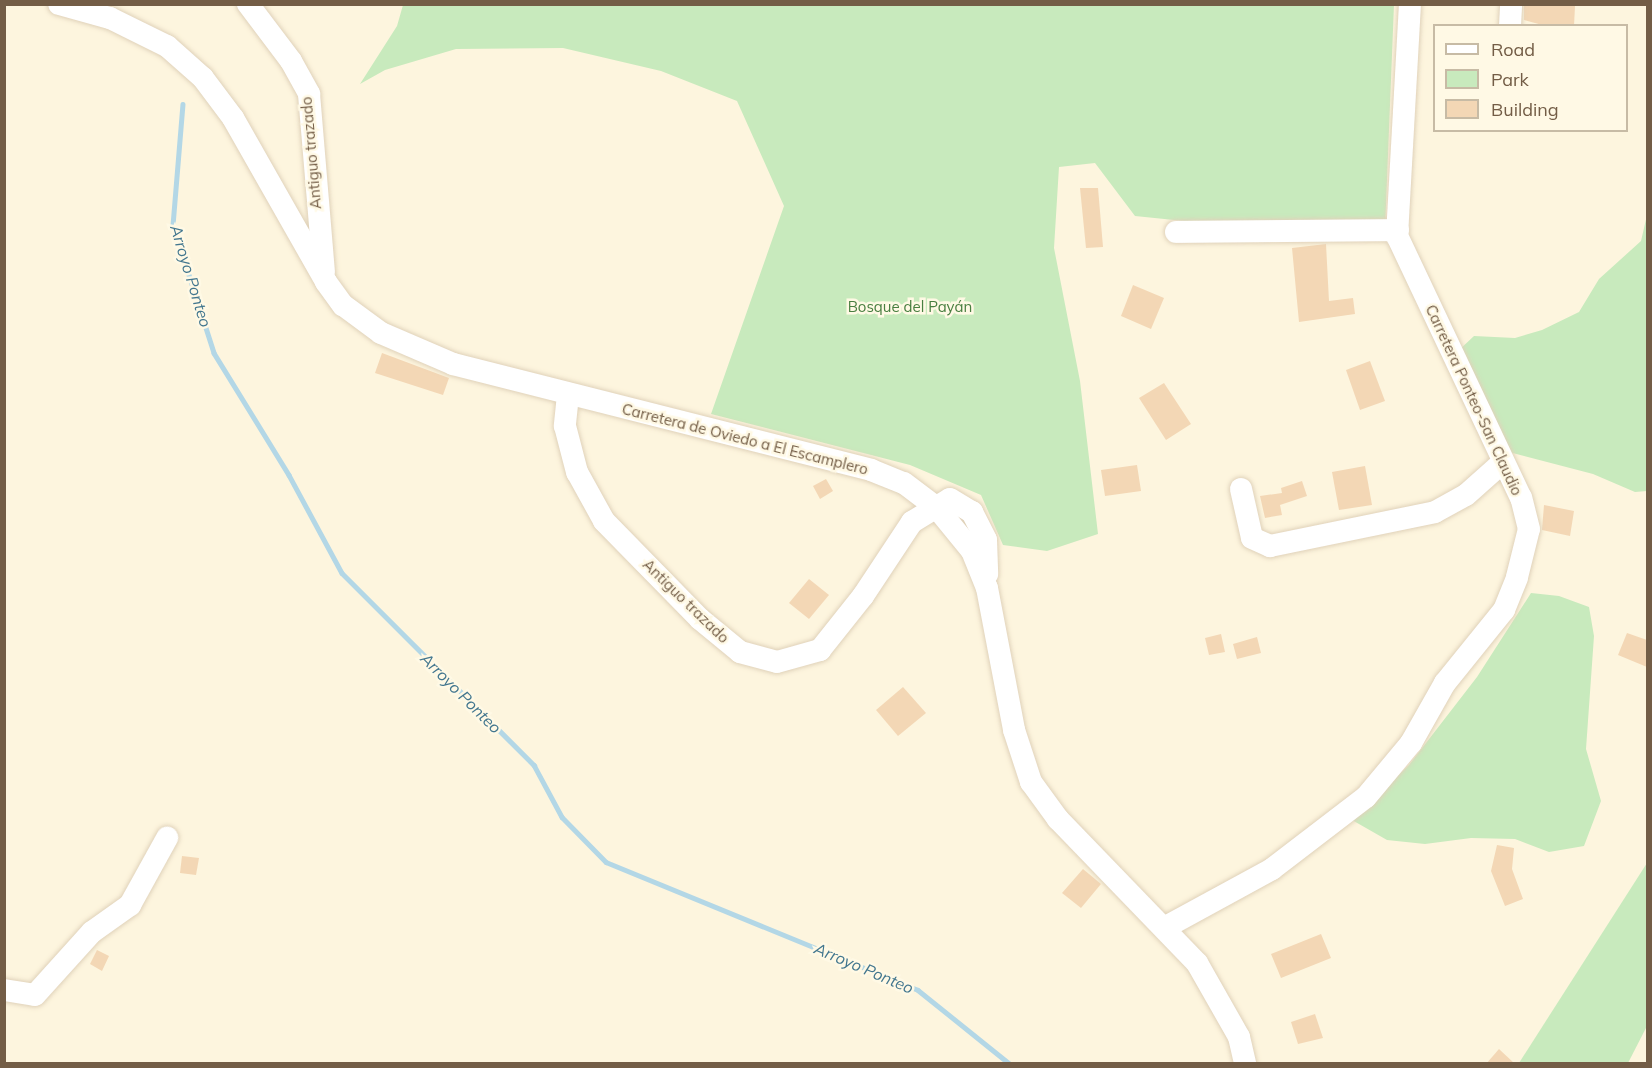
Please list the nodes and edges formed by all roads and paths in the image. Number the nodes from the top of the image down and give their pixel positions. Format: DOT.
graph roads {
  1 [pos="59,4"];
  2 [pos="248,4"];
  3 [pos="1410,4"];
  4 [pos="1511,4"];
  5 [pos="1510,24"];
  6 [pos="1398,230"];
  7 [pos="1176,232"];
  8 [pos="326,282"];
  9 [pos="568,395"];
  10 [pos="1503,462"];
  11 [pos="1241,489"];
  12 [pos="937,508"];
  13 [pos="167,838"];
  14 [pos="1164,928"];
  15 [pos="4,990"];
  16 [pos="1245,1064"];
  1 -- 8 [label="street, Carretera de Oviedo a El Escamplero"];
  2 -- 8 [label="street, Antiguo trazado"];
  3 -- 6 [label="street, Carretera Ponteo-San Claudio"];
  4 -- 5 [label="street"];
  6 -- 7 [label="street"];
  6 -- 10 [label="street, Carretera Ponteo-San Claudio"];
  8 -- 9 [label="street, Carretera de Oviedo a El Escamplero"];
  9 -- 12 [label="street, Carretera de Oviedo a El Escamplero"];
  9 -- 12 [label="street, Antiguo trazado"];
  10 -- 11 [label="street"];
  10 -- 14 [label="street, Carretera Ponteo-San Claudio"];
  12 -- 14 [label="street, Carretera de Oviedo a El Escamplero"];
  13 -- 15 [label="street"];
  14 -- 16 [label="street, Carretera de Oviedo a El Escamplero"];
}
